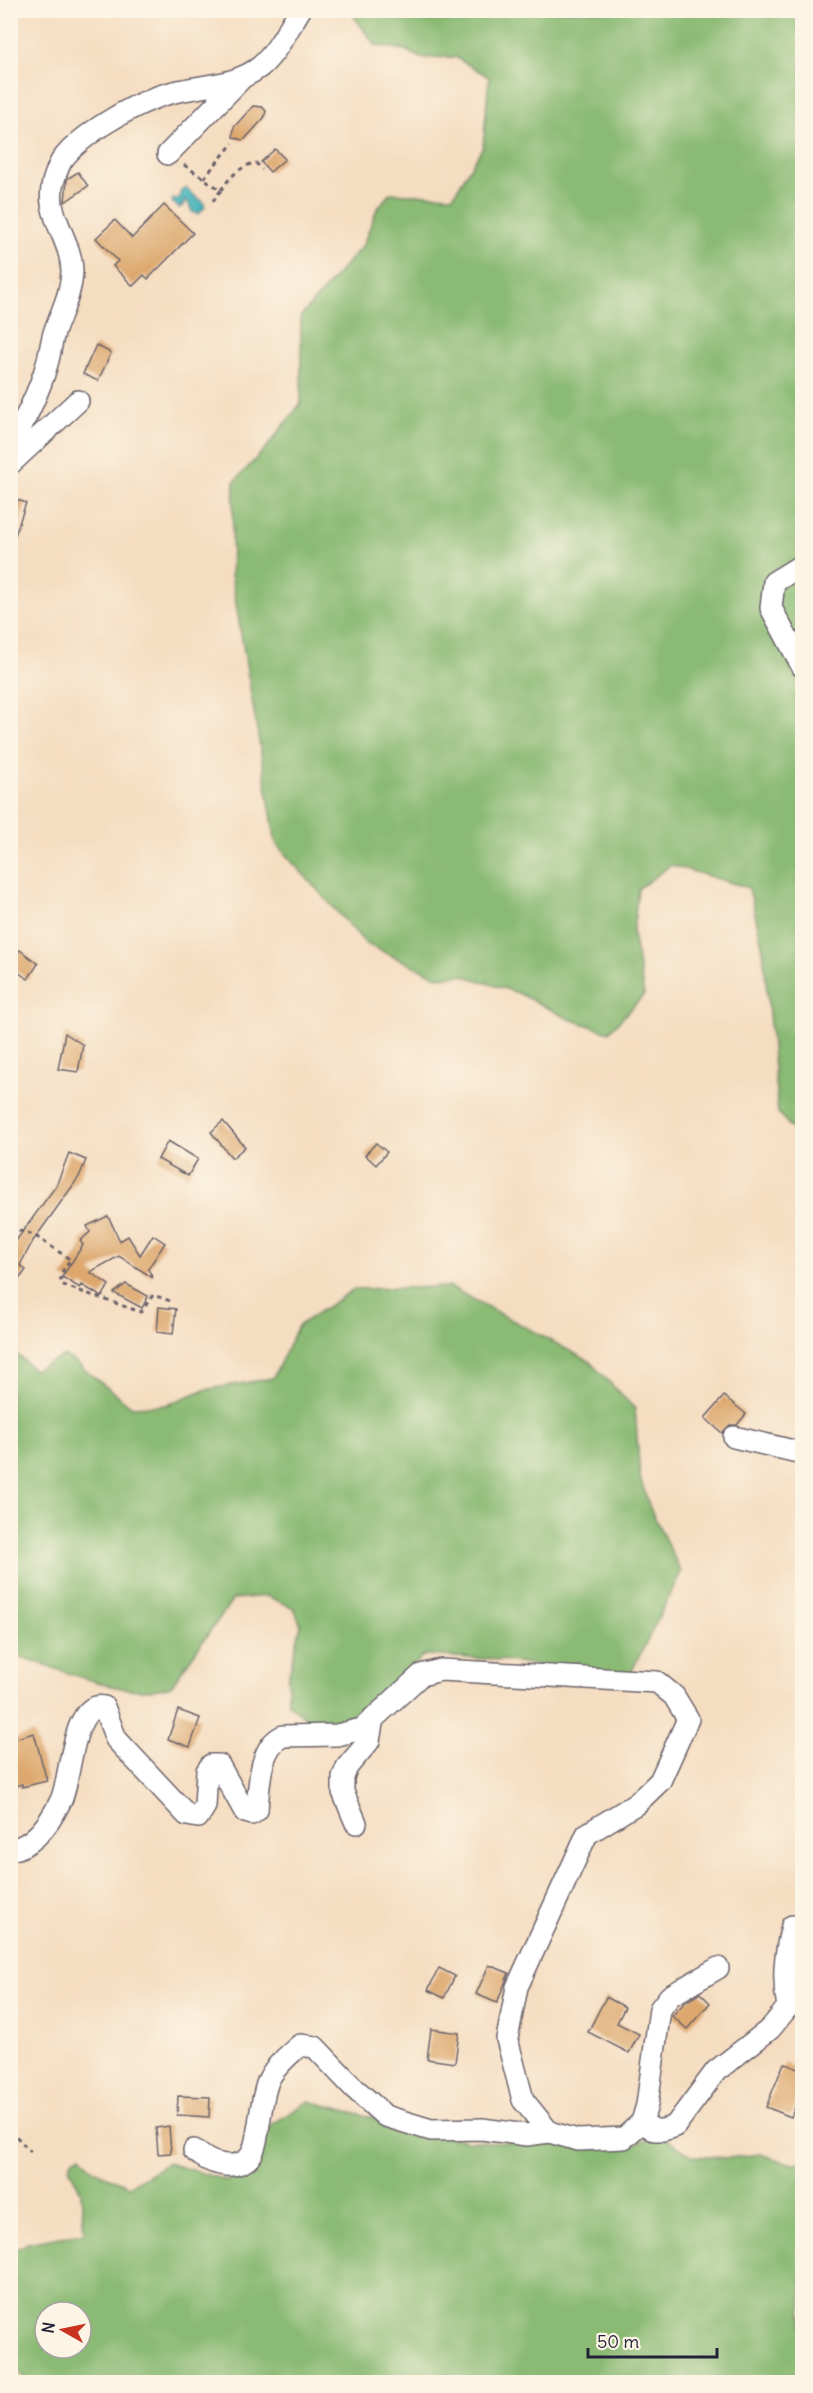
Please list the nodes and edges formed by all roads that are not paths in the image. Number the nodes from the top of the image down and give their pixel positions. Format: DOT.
graph roads {
  1 [pos="300,10"];
  2 [pos="243,77"];
  3 [pos="168,154"];
  4 [pos="78,401"];
  5 [pos="10,447"];
  6 [pos="10,464"];
  7 [pos="802,565"];
  8 [pos="802,666"];
  9 [pos="734,1437"];
  10 [pos="802,1453"];
  11 [pos="373,1718"];
  12 [pos="356,1823"];
  13 [pos="10,1850"];
  14 [pos="792,1926"];
  15 [pos="718,1968"];
  16 [pos="642,2122"];
  17 [pos="549,2132"];
  18 [pos="194,2150"];
  1 -- 2 [label="street"];
  2 -- 3 [label="street"];
  2 -- 5 [label="street"];
  4 -- 6 [label="street"];
  7 -- 8 [label="street"];
  9 -- 10 [label="street"];
  11 -- 12 [label="street"];
  11 -- 13 [label="street"];
  11 -- 17 [label="street"];
  14 -- 16 [label="street"];
  15 -- 16 [label="street"];
  16 -- 17 [label="street"];
  17 -- 18 [label="street"];
}
